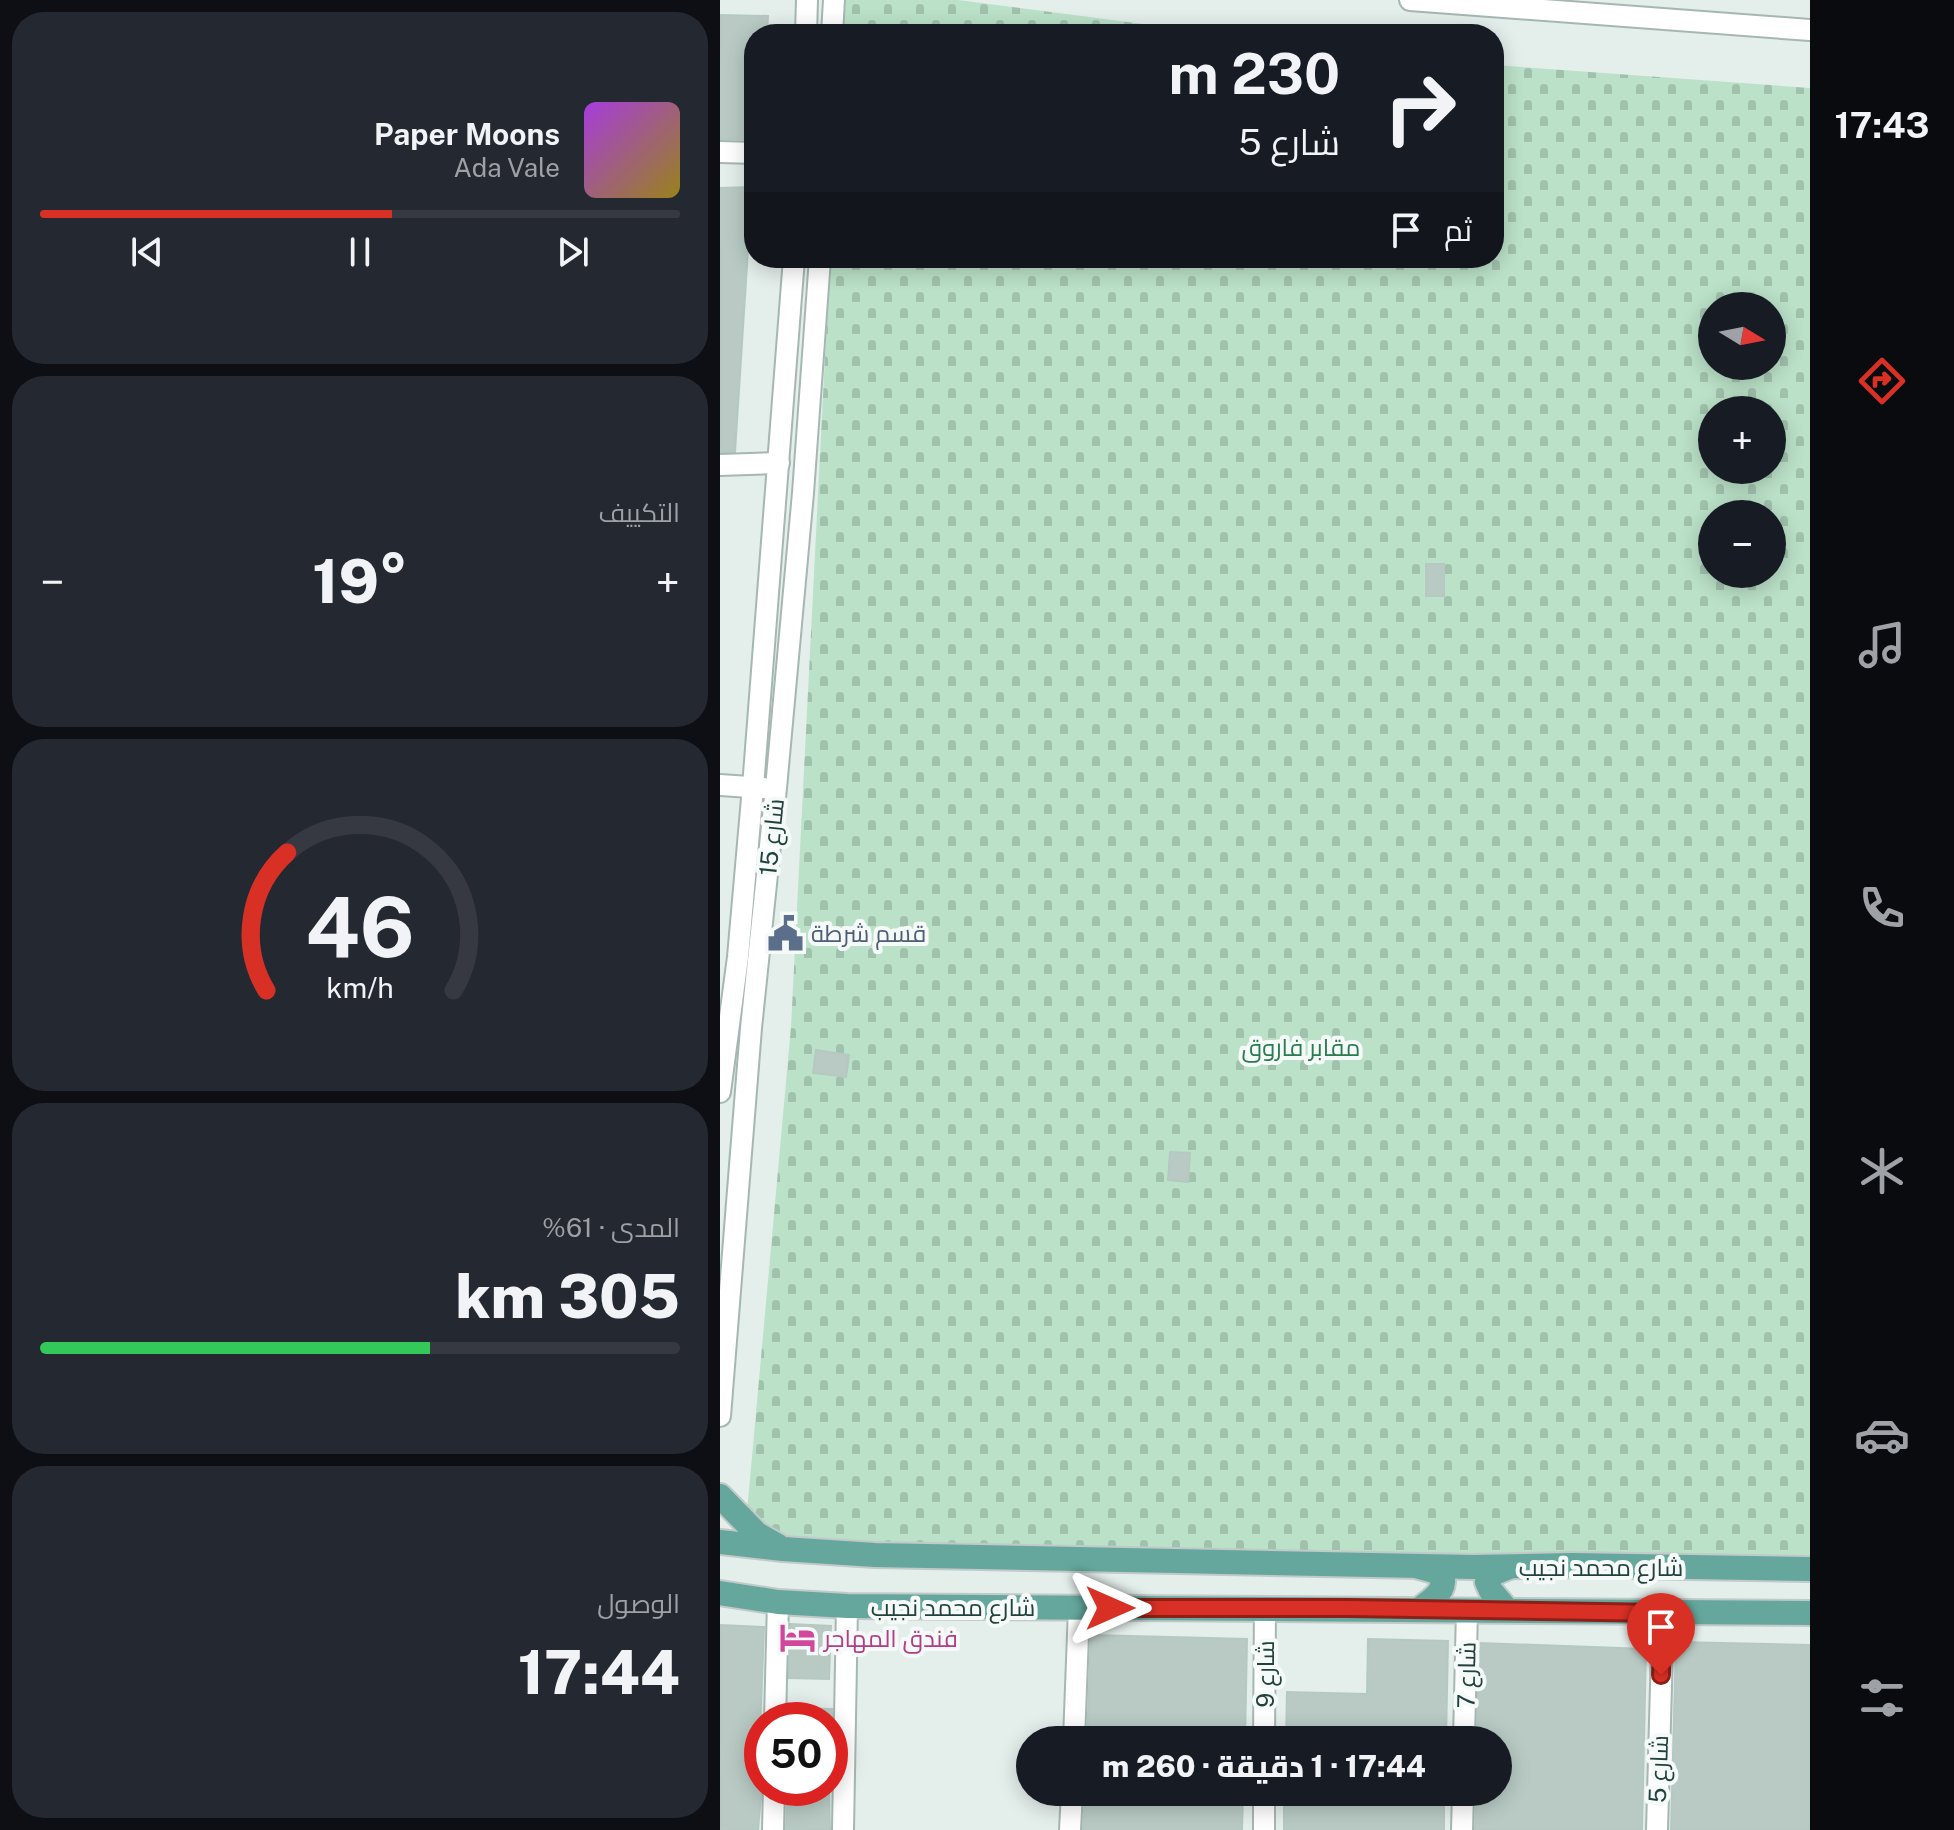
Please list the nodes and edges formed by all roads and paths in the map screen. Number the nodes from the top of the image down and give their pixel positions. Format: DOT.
graph roads {
  1 [pos="807,0"];
  2 [pos="1410,0"];
  3 [pos="1456,2"];
  4 [pos="1613,7"];
  5 [pos="806,24"];
  6 [pos="1810,30"];
  7 [pos="720,152"];
  8 [pos="744,153"];
  9 [pos="793,268"];
  10 [pos="819,268"];
  11 [pos="779,463"];
  12 [pos="720,465"];
  13 [pos="720,785"];
  14 [pos="753,787"];
  15 [pos="776,788"];
  16 [pos="720,1092"];
  17 [pos="720,1416"];
  18 [pos="720,1496"];
  19 [pos="720,1542"];
  20 [pos="783,1549"];
  21 [pos="1413,1566"];
  22 [pos="1509,1567"];
  23 [pos="1810,1569"];
  24 [pos="720,1593"];
  25 [pos="769,1600"];
  26 [pos="847,1606"];
  27 [pos="1079,1608"];
  28 [pos="1265,1608"];
  29 [pos="1420,1609"];
  30 [pos="1467,1609"];
  31 [pos="1507,1610"];
  32 [pos="720,1611"];
  33 [pos="1663,1613"];
  34 [pos="1810,1613"];
  35 [pos="774,1702"];
  36 [pos="1075,1726"];
  37 [pos="1264,1726"];
  38 [pos="1464,1726"];
  39 [pos="774,1806"];
  40 [pos="1071,1806"];
  41 [pos="1264,1806"];
  42 [pos="1463,1806"];
  43 [pos="773,1830"];
  44 [pos="843,1830"];
  45 [pos="1070,1830"];
  46 [pos="1264,1830"];
  47 [pos="1462,1830"];
  48 [pos="1657,1830"];
  1 -- 5 [label="street"];
  2 -- 3 [label="street"];
  3 -- 4 [label="street"];
  4 -- 6 [label="street"];
  7 -- 8 [label="street"];
  9 -- 11 [label="street, شارع 15"];
  10 -- 15 [label="street, شارع 15"];
  11 -- 12 [label="street"];
  11 -- 14 [label="street, شارع 15"];
  13 -- 14 [label="street"];
  14 -- 15 [label="street"];
  14 -- 16 [label="street, شارع 15"];
  15 -- 17 [label="street, شارع 15"];
  18 -- 20 [label="main road"];
  19 -- 20 [label="main road, شارع محمد نجيب"];
  20 -- 21 [label="main road, شارع محمد نجيب"];
  21 -- 22 [label="main road, شارع محمد نجيب"];
  21 -- 29 [label="main road"];
  22 -- 23 [label="main road, شارع محمد نجيب"];
  22 -- 31 [label="main road"];
  24 -- 25 [label="main road, شارع محمد نجيب"];
  25 -- 26 [label="main road, شارع محمد نجيب"];
  25 -- 32 [label="main road"];
  25 -- 35 [label="street"];
  26 -- 27 [label="main road, شارع محمد نجيب"];
  26 -- 44 [label="street"];
  27 -- 28 [label="main road, شارع محمد نجيب"];
  27 -- 36 [label="street"];
  28 -- 29 [label="main road, شارع محمد نجيب"];
  28 -- 37 [label="street, شارع 9"];
  29 -- 30 [label="main road, شارع محمد نجيب"];
  30 -- 31 [label="main road, شارع محمد نجيب"];
  30 -- 38 [label="street, شارع 7"];
  31 -- 33 [label="main road, شارع محمد نجيب"];
  33 -- 34 [label="main road, شارع محمد نجيب"];
  33 -- 48 [label="street, شارع 5"];
  39 -- 43 [label="street"];
  40 -- 45 [label="street"];
  41 -- 46 [label="street"];
  42 -- 47 [label="street"];
}
